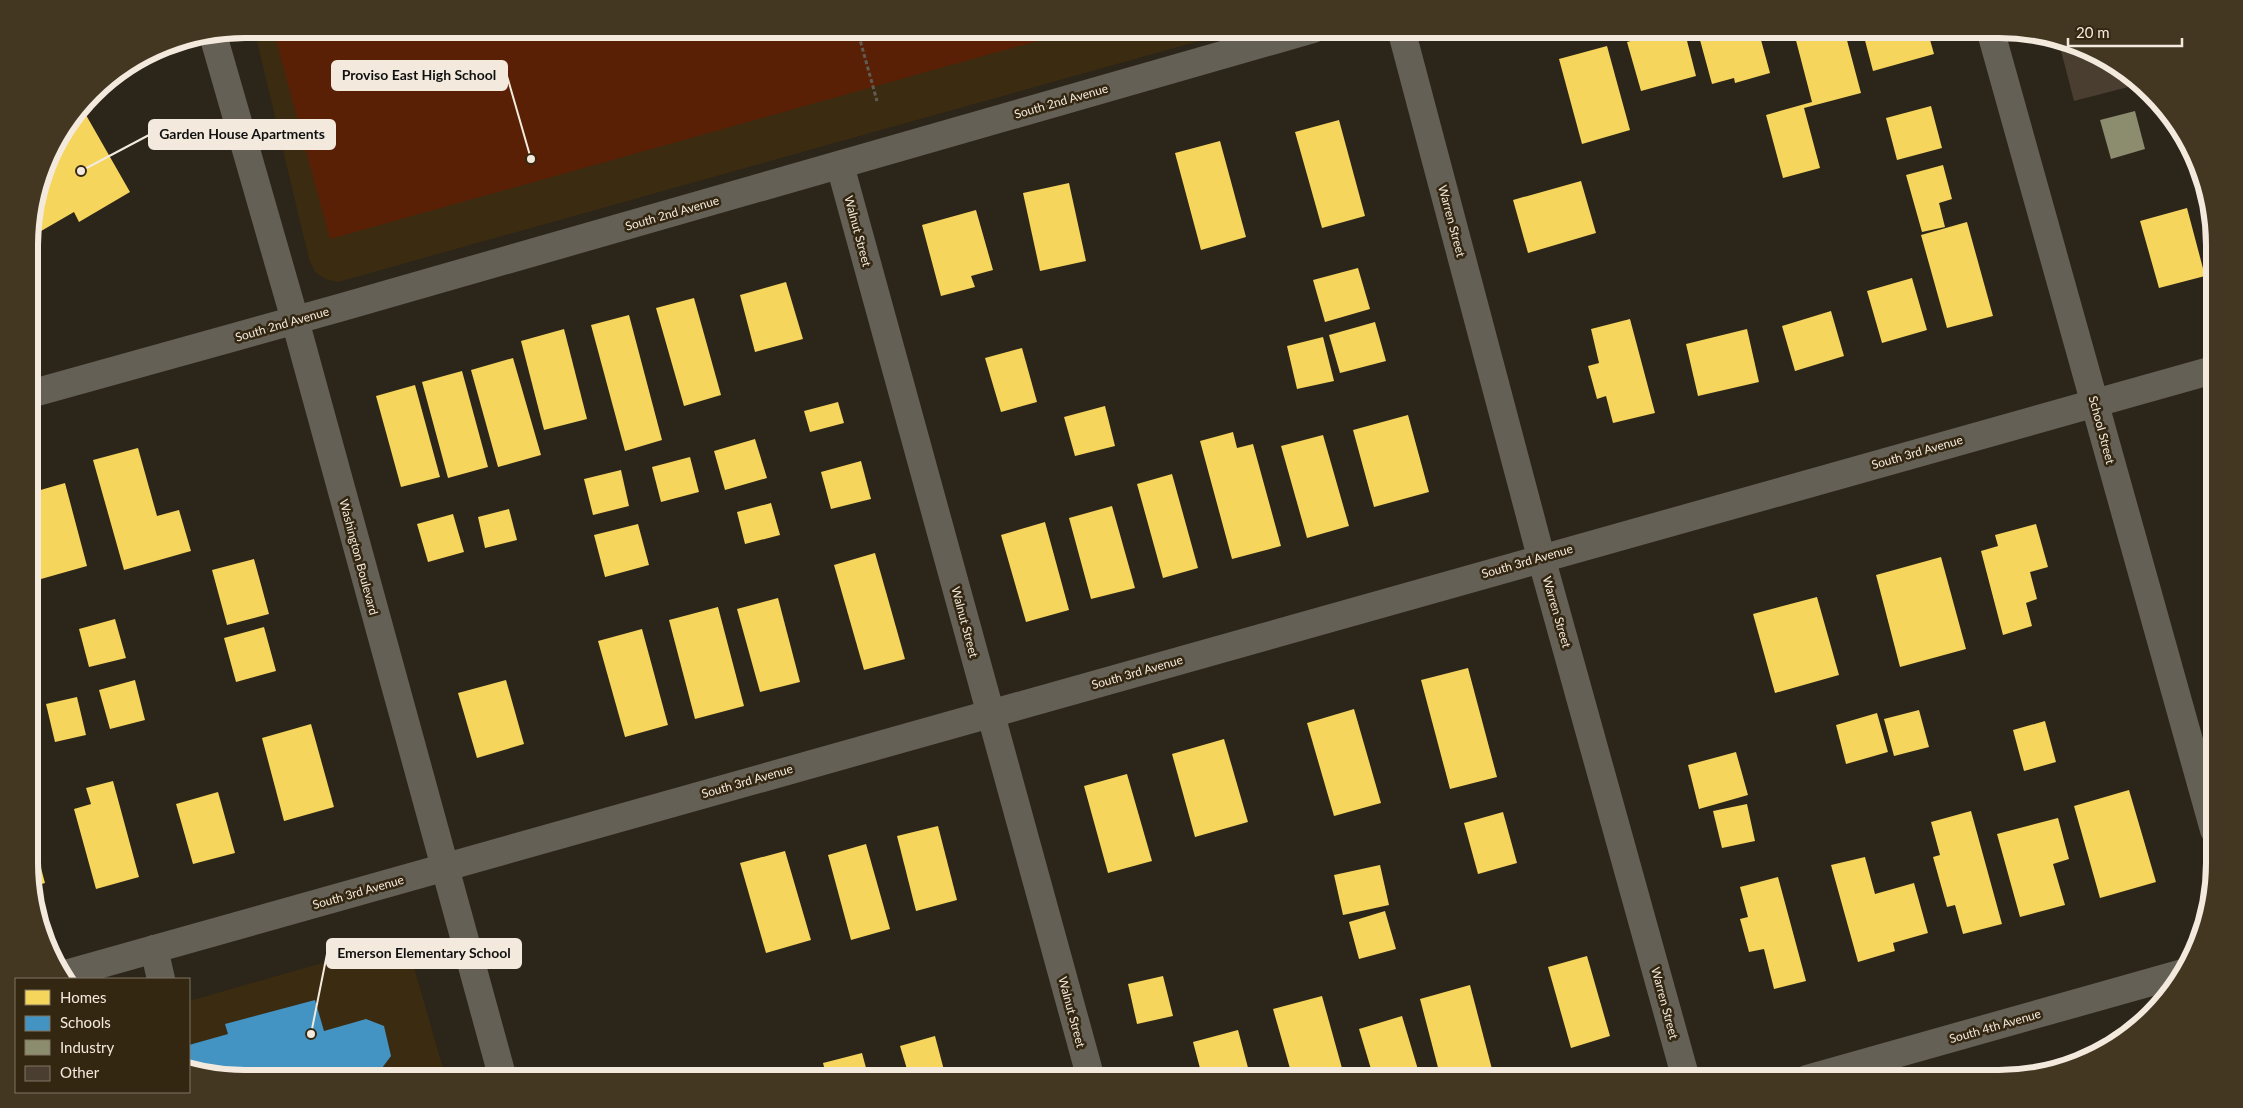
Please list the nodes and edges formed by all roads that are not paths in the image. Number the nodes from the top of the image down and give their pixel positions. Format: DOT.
graph roads {
  1 [pos="1281,38"];
  2 [pos="1403,38"];
  3 [pos="1993,38"];
  4 [pos="213,40"];
  5 [pos="840,164"];
  6 [pos="295,320"];
  7 [pos="2206,372"];
  8 [pos="38,392"];
  9 [pos="2095,403"];
  10 [pos="1541,557"];
  11 [pos="990,713"];
  12 [pos="2206,801"];
  13 [pos="444,867"];
  14 [pos="154,949"];
  15 [pos="69,973"];
  16 [pos="2173,976"];
  17 [pos="161,978"];
  18 [pos="500,1070"];
  19 [pos="1089,1070"];
  20 [pos="1684,1070"];
  21 [pos="1839,1070"];
  1 -- 5 [label="street, South 2nd Avenue"];
  2 -- 10 [label="street, Warren Street"];
  3 -- 9 [label="street, School Street"];
  4 -- 6 [label="street, Washington Boulevard"];
  5 -- 6 [label="street, South 2nd Avenue"];
  5 -- 11 [label="street, Walnut Street"];
  6 -- 8 [label="street, South 2nd Avenue"];
  6 -- 13 [label="street, Washington Boulevard"];
  7 -- 9 [label="street, South 3rd Avenue"];
  9 -- 10 [label="street, South 3rd Avenue"];
  9 -- 12 [label="street, School Street"];
  10 -- 11 [label="street, South 3rd Avenue"];
  10 -- 20 [label="street, Warren Street"];
  11 -- 13 [label="street, South 3rd Avenue"];
  11 -- 19 [label="street, Walnut Street"];
  13 -- 14 [label="street, South 3rd Avenue"];
  13 -- 18 [label="street, Washington Boulevard"];
  14 -- 15 [label="street, South 3rd Avenue"];
  14 -- 17 [label="street"];
  16 -- 21 [label="street, South 4th Avenue"];
}
